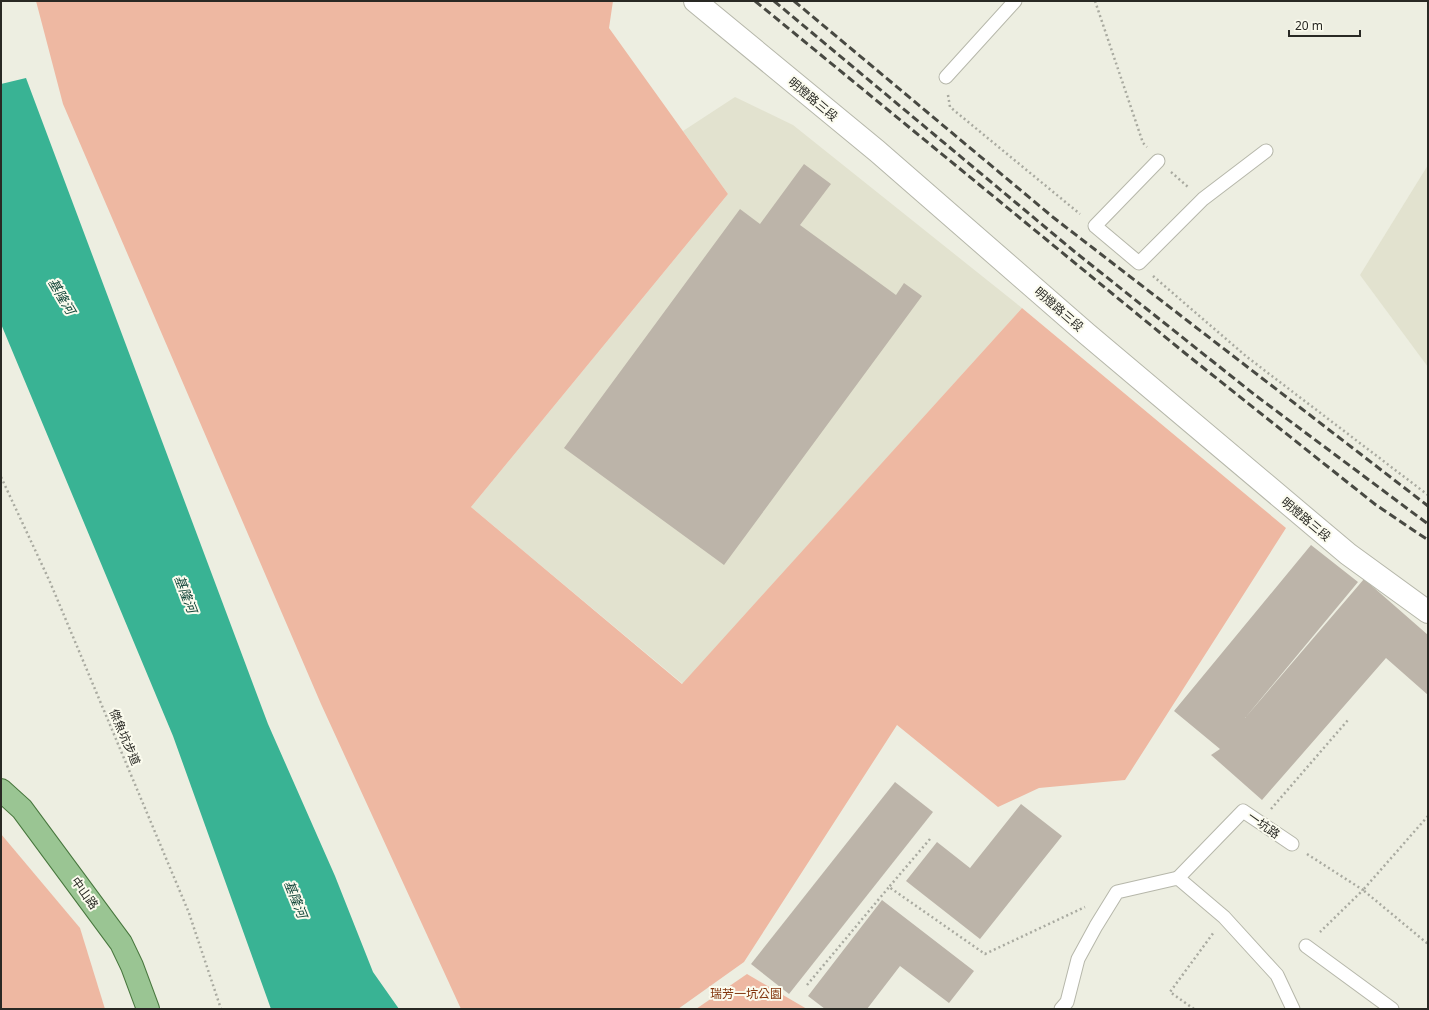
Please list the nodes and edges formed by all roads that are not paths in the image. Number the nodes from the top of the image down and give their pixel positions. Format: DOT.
graph roads {
  1 [pos="695,1"];
  2 [pos="1015,1"];
  3 [pos="946,77"];
  4 [pos="1266,151"];
  5 [pos="1158,161"];
  6 [pos="1428,612"];
  7 [pos="1,790"];
  8 [pos="1292,844"];
  9 [pos="1178,878"];
  10 [pos="1306,946"];
  11 [pos="148,1009"];
  12 [pos="1061,1009"];
  13 [pos="1293,1009"];
  14 [pos="1392,1009"];
  1 -- 6 [label="street, 明燈路三段"];
  2 -- 3 [label="lane"];
  4 -- 5 [label="lane"];
  7 -- 11 [label="main road, 中山路"];
  8 -- 9 [label="lane, 一坑路"];
  9 -- 12 [label="lane"];
  9 -- 13 [label="lane"];
  10 -- 14 [label="lane"];
}
